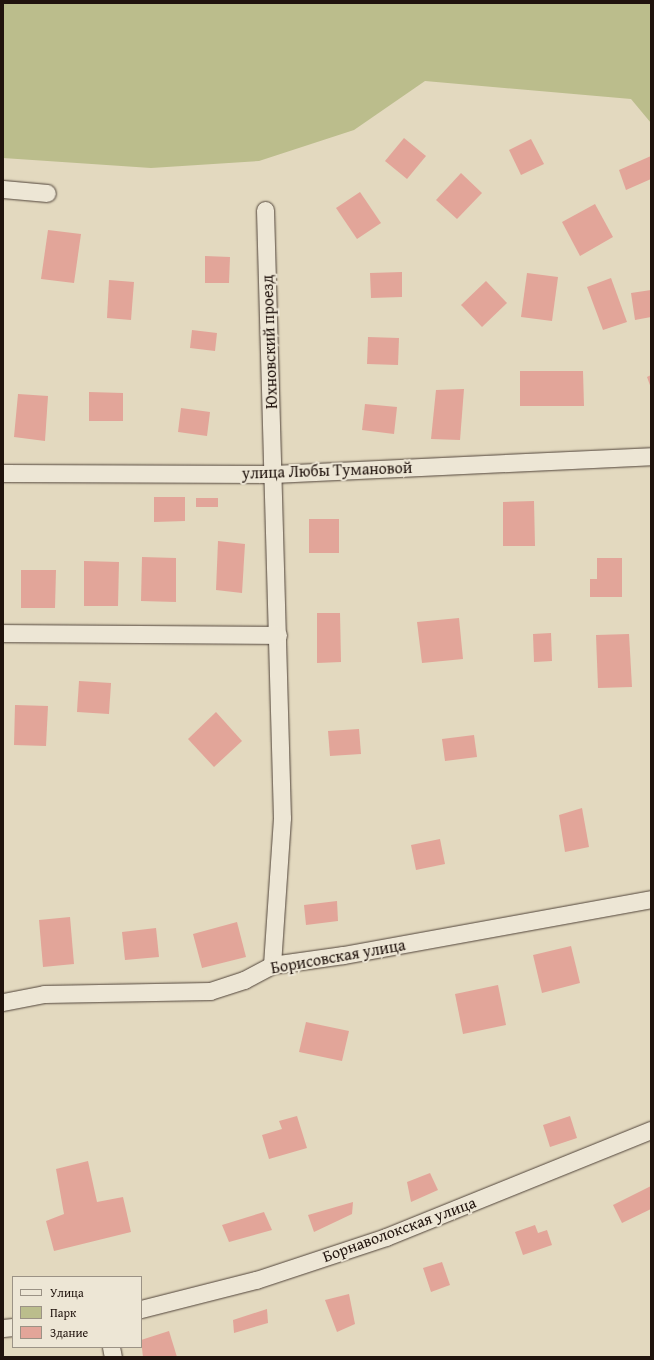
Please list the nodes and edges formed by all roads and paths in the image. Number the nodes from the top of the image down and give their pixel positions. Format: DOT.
graph roads {
  1 [pos="3,189"];
  2 [pos="47,193"];
  3 [pos="265,210"];
  4 [pos="651,456"];
  5 [pos="3,473"];
  6 [pos="273,474"];
  7 [pos="3,633"];
  8 [pos="278,635"];
  9 [pos="651,899"];
  10 [pos="272,965"];
  11 [pos="3,1002"];
  12 [pos="651,1130"];
  13 [pos="142,1309"];
  1 -- 2 [label="street"];
  3 -- 6 [label="street, Юхновский проезд"];
  4 -- 6 [label="street, улица Любы Тумановой"];
  5 -- 6 [label="street, улица Любы Тумановой"];
  6 -- 8 [label="street, Юхновский проезд"];
  7 -- 8 [label="street"];
  8 -- 10 [label="street, Юхновский проезд"];
  9 -- 10 [label="street, Борисовская улица"];
  10 -- 11 [label="street, Борисовская улица"];
  12 -- 13 [label="street, Борнаволокская улица"];
}
